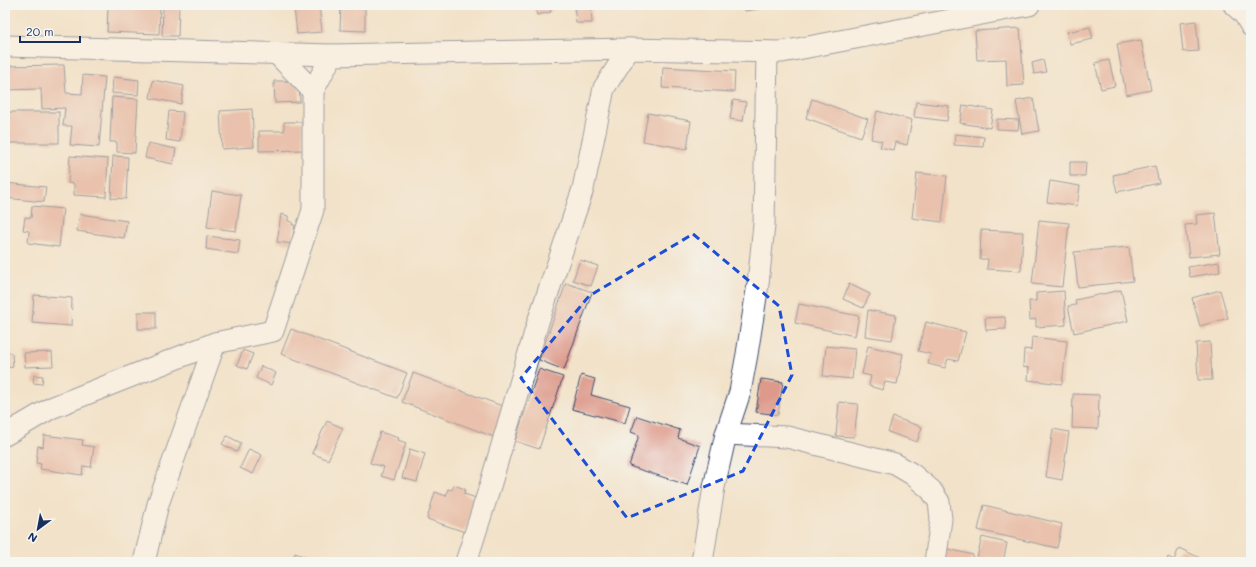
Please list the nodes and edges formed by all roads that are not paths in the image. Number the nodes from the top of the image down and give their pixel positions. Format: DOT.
graph roads {
  1 [pos="1029,5"];
  2 [pos="1234,5"];
  3 [pos="1251,26"];
  4 [pos="5,46"];
  5 [pos="628,49"];
  6 [pos="767,52"];
  7 [pos="277,54"];
  8 [pos="332,55"];
  9 [pos="313,91"];
  10 [pos="215,343"];
  11 [pos="726,434"];
  12 [pos="5,435"];
  13 [pos="144,562"];
  14 [pos="466,562"];
  15 [pos="702,562"];
  16 [pos="935,562"];
  1 -- 6 [label="street"];
  2 -- 3 [label="street"];
  4 -- 7 [label="street"];
  5 -- 6 [label="street"];
  5 -- 8 [label="street"];
  5 -- 14 [label="street"];
  6 -- 11 [label="street"];
  7 -- 8 [label="street"];
  7 -- 9 [label="street"];
  8 -- 9 [label="street"];
  9 -- 10 [label="street"];
  10 -- 12 [label="street"];
  10 -- 13 [label="street"];
  11 -- 15 [label="street"];
  11 -- 16 [label="street"];
}
